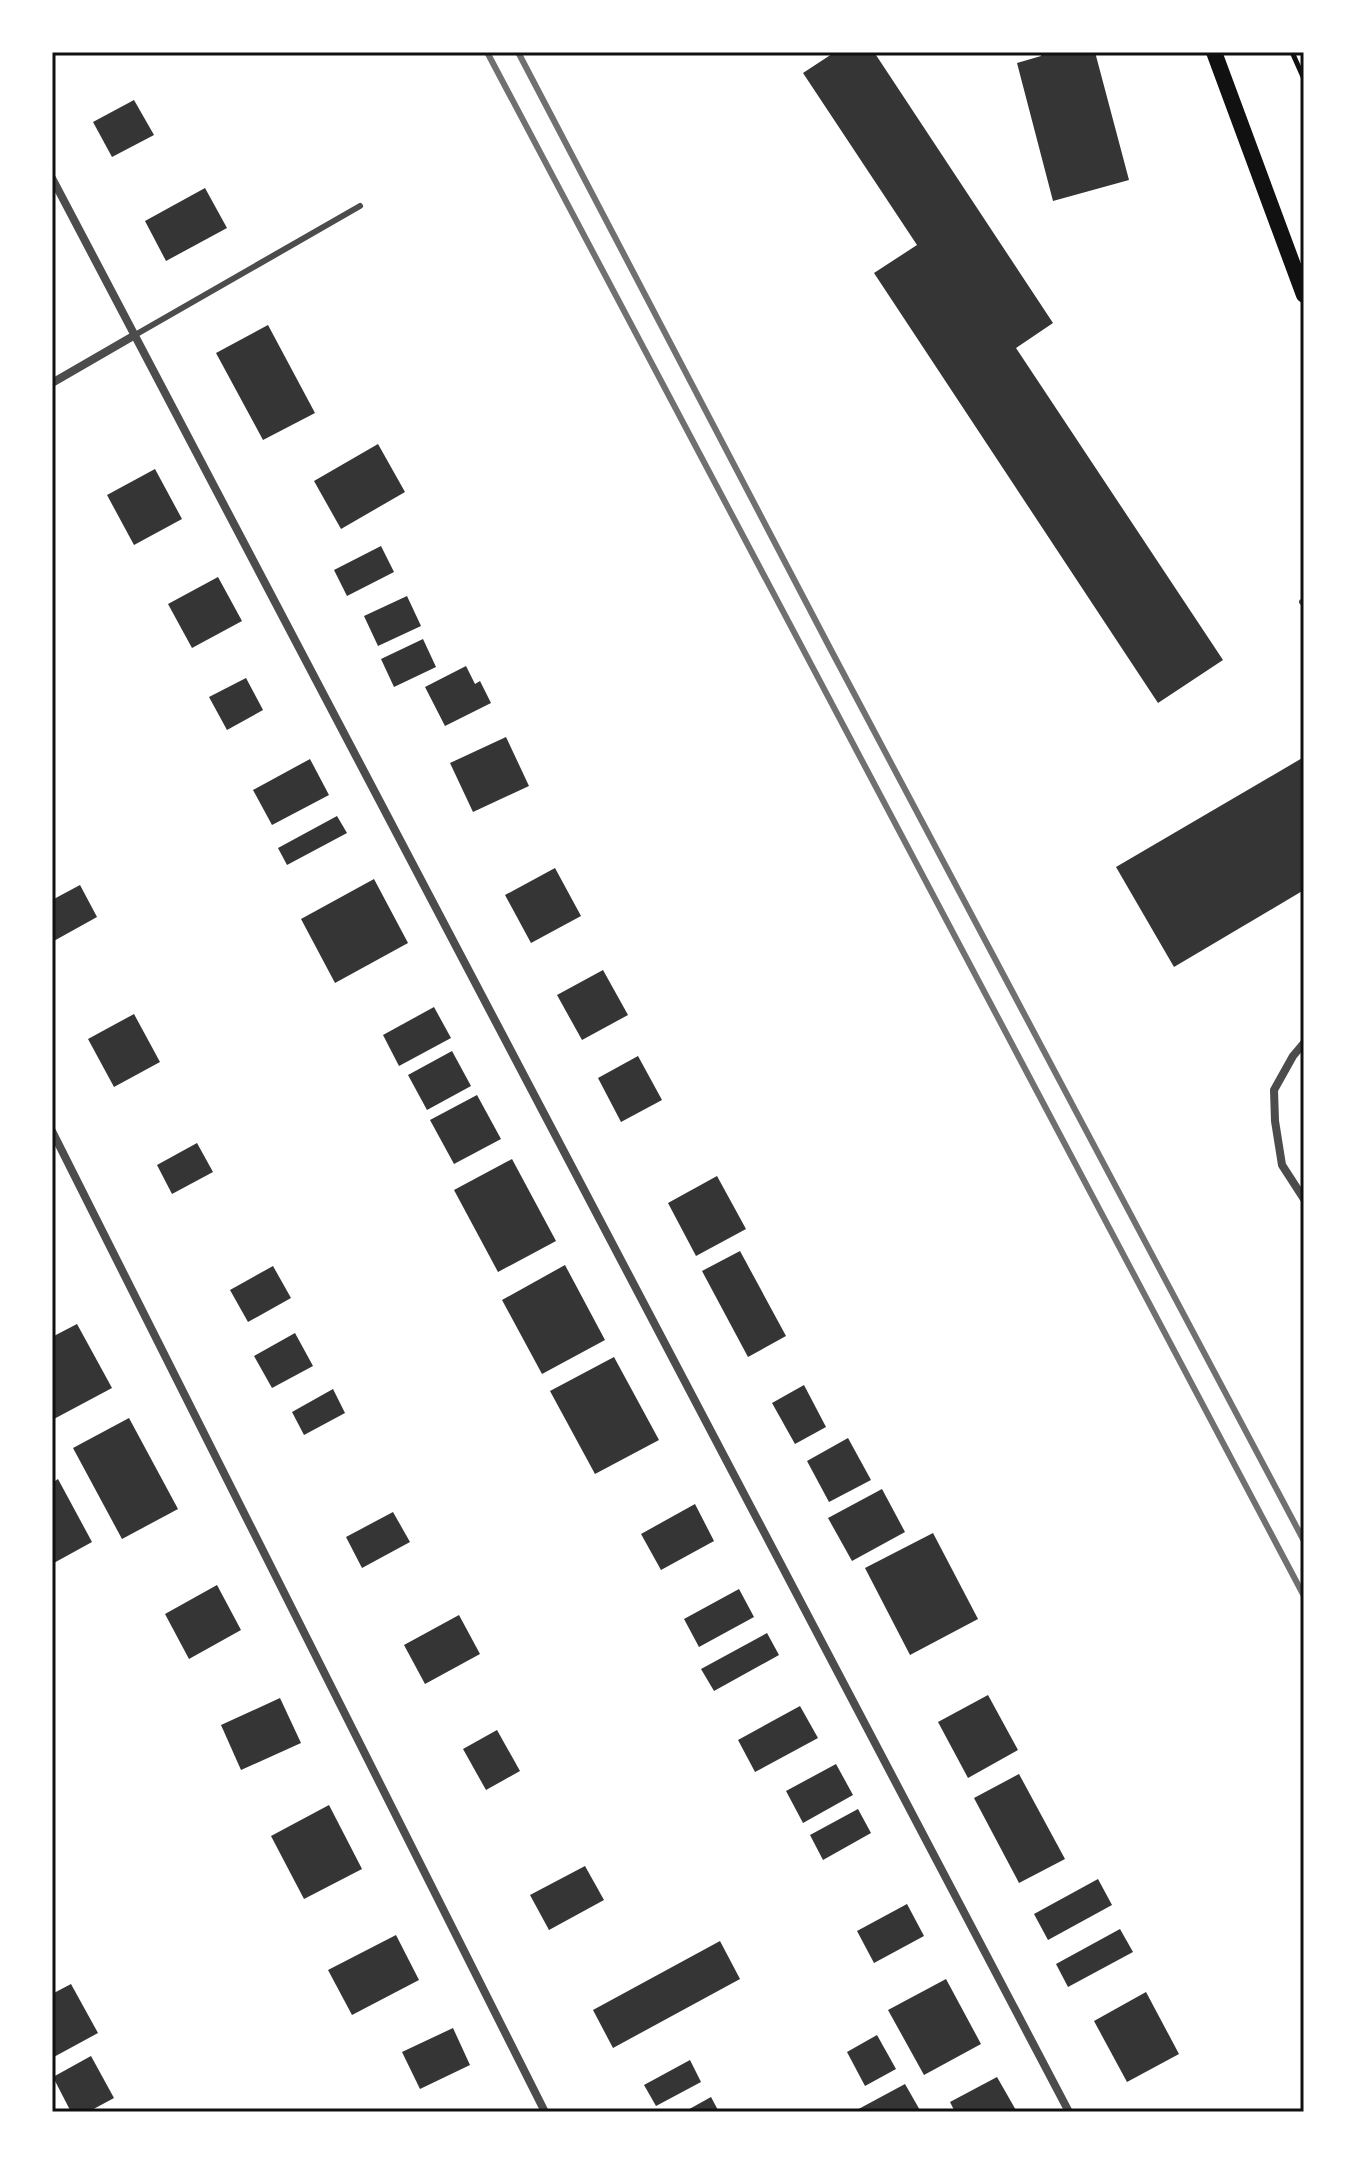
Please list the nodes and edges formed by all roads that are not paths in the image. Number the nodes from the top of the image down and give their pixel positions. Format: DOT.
graph roads {
  1 [pos="1214,52"];
  2 [pos="52,178"];
  3 [pos="360,206"];
  4 [pos="1304,295"];
  5 [pos="135,335"];
  6 [pos="52,383"];
  7 [pos="1304,1043"];
  8 [pos="52,1131"];
  9 [pos="1304,1199"];
  10 [pos="545,2112"];
  11 [pos="1069,2112"];
  1 -- 4 [label="main road"];
  2 -- 5 [label="street"];
  3 -- 5 [label="lane"];
  5 -- 6 [label="street"];
  5 -- 11 [label="street"];
  7 -- 9 [label="street"];
  8 -- 10 [label="street"];
}
